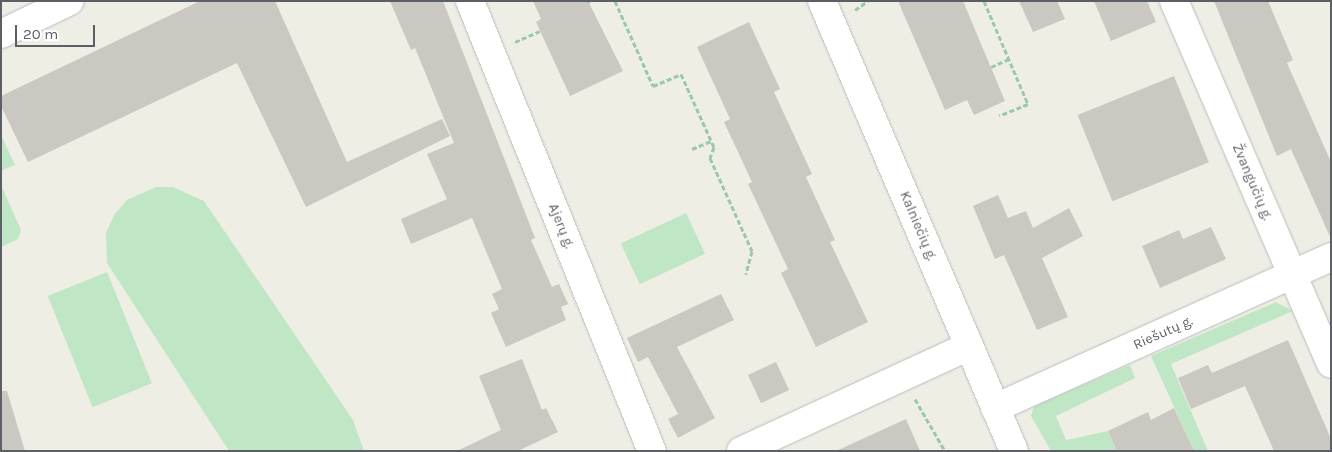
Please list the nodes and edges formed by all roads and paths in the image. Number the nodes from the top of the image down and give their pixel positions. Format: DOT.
graph roads {
  1 [pos="70,1"];
  2 [pos="470,1"];
  3 [pos="615,1"];
  4 [pos="822,1"];
  5 [pos="984,1"];
  6 [pos="1174,1"];
  7 [pos="1,34"];
  8 [pos="1009,59"];
  9 [pos="991,67"];
  10 [pos="999,116"];
  11 [pos="711,141"];
  12 [pos="692,149"];
  13 [pos="1331,257"];
  14 [pos="746,274"];
  15 [pos="1293,275"];
  16 [pos="969,346"];
  17 [pos="1331,364"];
  18 [pos="902,377"];
  19 [pos="996,408"];
  20 [pos="652,451"];
  21 [pos="741,451"];
  22 [pos="944,451"];
  23 [pos="1014,451"];
  1 -- 7 [label="street"];
  2 -- 20 [label="street, Ajerų g."];
  3 -- 11 [label="path"];
  4 -- 16 [label="street, Kalniečių g."];
  5 -- 8 [label="path"];
  6 -- 15 [label="street, Žvangučių g."];
  8 -- 9 [label="path"];
  8 -- 10 [label="path"];
  11 -- 12 [label="path"];
  11 -- 14 [label="path"];
  13 -- 15 [label="street, Riešutų g."];
  15 -- 17 [label="street, Žvangučių g."];
  15 -- 19 [label="street, Riešutų g."];
  16 -- 18 [label="street"];
  16 -- 19 [label="street, Kalniečių g."];
  18 -- 21 [label="street"];
  18 -- 22 [label="path"];
  19 -- 23 [label="street, Kalniečių g."];
}
